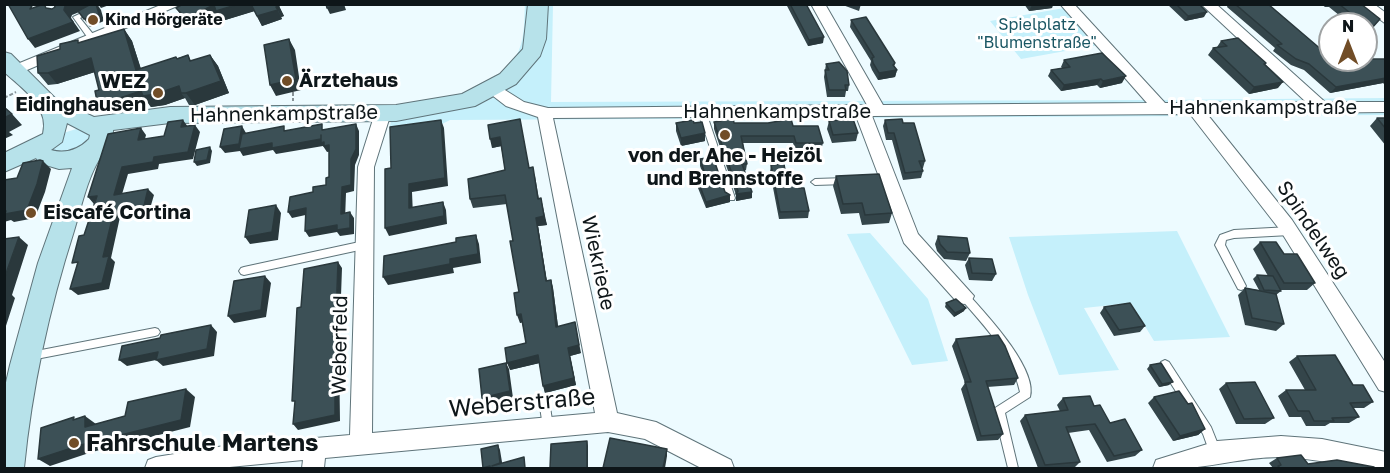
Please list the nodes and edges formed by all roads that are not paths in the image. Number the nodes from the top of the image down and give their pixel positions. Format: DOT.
graph roads {
  1 [pos="176,4"];
  2 [pos="538,4"];
  3 [pos="818,4"];
  4 [pos="1066,4"];
  5 [pos="1207,4"];
  6 [pos="1365,4"];
  7 [pos="97,9"];
  8 [pos="1386,20"];
  9 [pos="93,39"];
  10 [pos="10,69"];
  11 [pos="492,89"];
  12 [pos="51,105"];
  13 [pos="1160,108"];
  14 [pos="1322,108"];
  15 [pos="1195,109"];
  16 [pos="1383,109"];
  17 [pos="870,111"];
  18 [pos="702,112"];
  19 [pos="383,113"];
  20 [pos="548,113"];
  21 [pos="94,134"];
  22 [pos="53,148"];
  23 [pos="4,165"];
  24 [pos="856,180"];
  25 [pos="815,182"];
  26 [pos="74,196"];
  27 [pos="731,198"];
  28 [pos="1290,231"];
  29 [pos="364,245"];
  30 [pos="244,271"];
  31 [pos="1241,286"];
  32 [pos="964,296"];
  33 [pos="155,332"];
  34 [pos="26,357"];
  35 [pos="1165,365"];
  36 [pos="1386,383"];
  37 [pos="544,399"];
  38 [pos="608,422"];
  39 [pos="548,428"];
  40 [pos="361,444"];
  41 [pos="1215,453"];
  42 [pos="314,459"];
  43 [pos="1386,463"];
  44 [pos="8,468"];
  45 [pos="158,468"];
  46 [pos="723,468"];
  47 [pos="1013,468"];
  48 [pos="1164,468"];
  1 -- 9 [label="street"];
  2 -- 11 [label="main road"];
  3 -- 17 [label="street"];
  4 -- 13 [label="street"];
  5 -- 14 [label="street"];
  6 -- 8 [label="street"];
  7 -- 9 [label="lane"];
  9 -- 10 [label="street"];
  10 -- 12 [label="main road"];
  11 -- 19 [label="main road, Hahnenkampstraße"];
  11 -- 20 [label="street, Hahnenkampstraße"];
  12 -- 21 [label="main road"];
  12 -- 22 [label="main road"];
  13 -- 15 [label="street, Hahnenkampstraße"];
  13 -- 17 [label="street, Hahnenkampstraße"];
  14 -- 15 [label="street, Hahnenkampstraße"];
  14 -- 16 [label="street, Hahnenkampstraße"];
  15 -- 28 [label="street, Spindelweg"];
  17 -- 18 [label="street, Hahnenkampstraße"];
  17 -- 32 [label="street"];
  18 -- 20 [label="street, Hahnenkampstraße"];
  18 -- 27 [label="lane"];
  19 -- 21 [label="main road, Hahnenkampstraße"];
  19 -- 29 [label="street, Weberfeld"];
  20 -- 38 [label="street, Wiekriede"];
  21 -- 22 [label="main road, Hahnenkampstraße"];
  21 -- 26 [label="main road"];
  22 -- 23 [label="main road, Hahnenkampstraße"];
  22 -- 26 [label="main road"];
  24 -- 25 [label="lane"];
  26 -- 34 [label="main road"];
  28 -- 31 [label="lane"];
  28 -- 36 [label="street, Spindelweg"];
  29 -- 30 [label="lane"];
  29 -- 40 [label="street, Weberfeld"];
  32 -- 47 [label="lane"];
  33 -- 34 [label="lane"];
  34 -- 44 [label="main road"];
  35 -- 41 [label="lane"];
  37 -- 39 [label="lane"];
  38 -- 39 [label="street, Weberstraße"];
  38 -- 46 [label="street, Weberstraße"];
  39 -- 40 [label="street, Weberstraße"];
  40 -- 42 [label="street, Weberstraße"];
  41 -- 43 [label="street"];
  41 -- 48 [label="street"];
  42 -- 45 [label="street, Weberstraße"];
}
